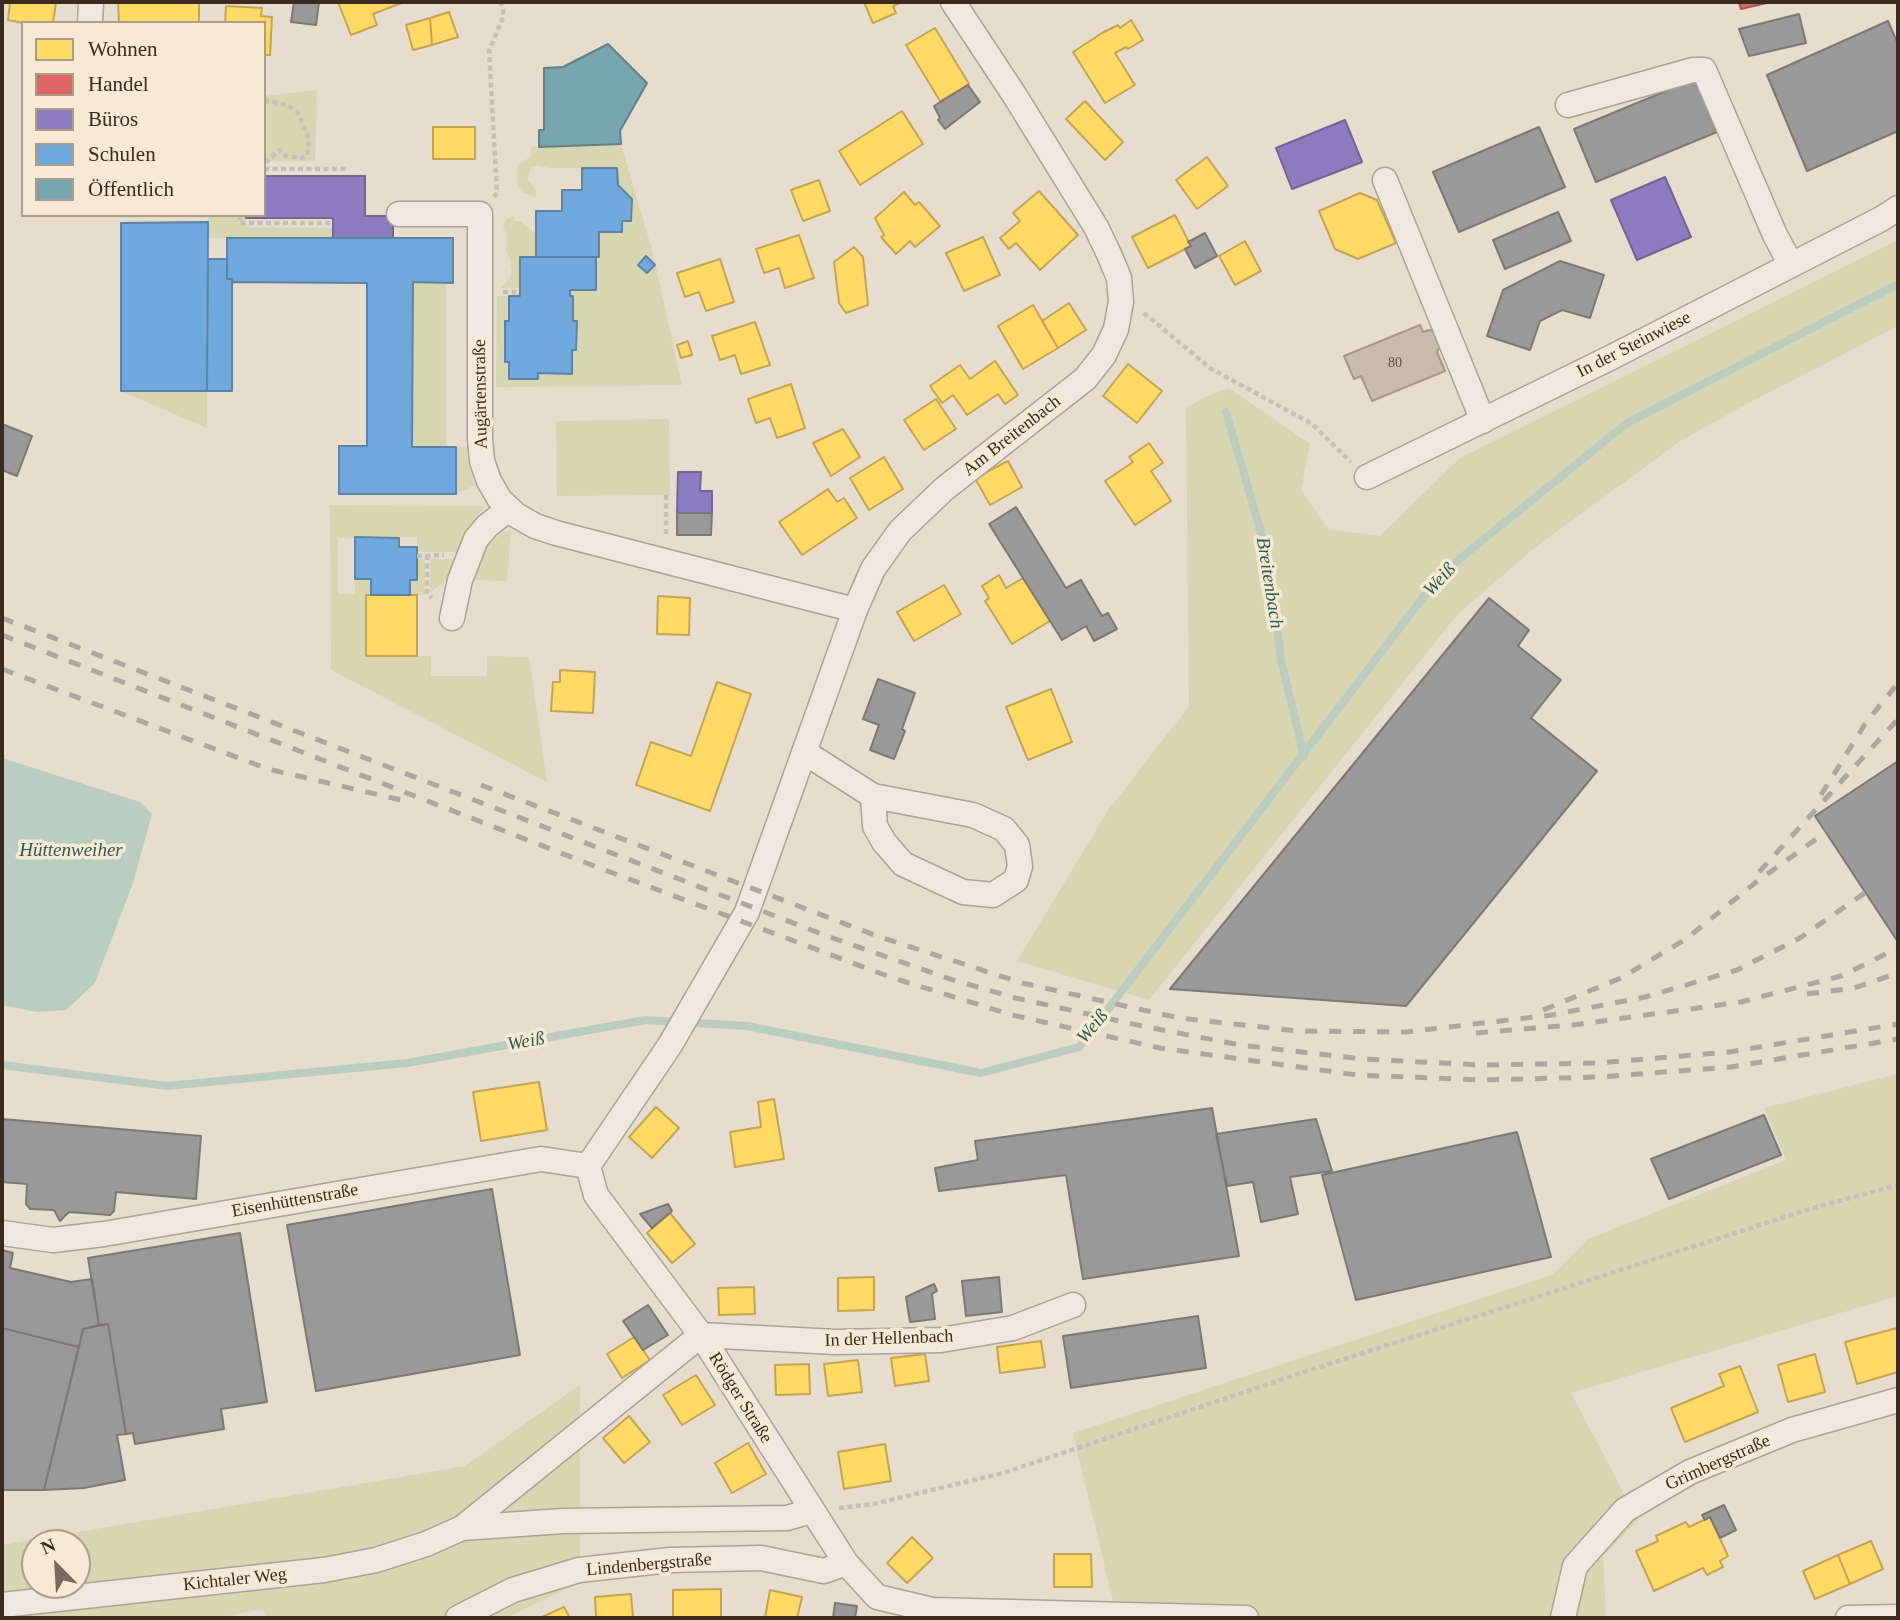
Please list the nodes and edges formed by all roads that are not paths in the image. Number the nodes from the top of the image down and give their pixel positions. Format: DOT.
graph roads {
  1 [pos="91,2"];
  2 [pos="953,2"];
  3 [pos="90,21"];
  4 [pos="1569,106"];
  5 [pos="1385,180"];
  6 [pos="1898,208"];
  7 [pos="399,214"];
  8 [pos="1791,265"];
  9 [pos="1483,421"];
  10 [pos="1367,477"];
  11 [pos="509,509"];
  12 [pos="855,610"];
  13 [pos="452,618"];
  14 [pos="804,752"];
  15 [pos="873,796"];
  16 [pos="588,1166"];
  17 [pos="2,1233"];
  18 [pos="1073,1305"];
  19 [pos="701,1335"];
  20 [pos="1898,1400"];
  21 [pos="811,1511"];
  22 [pos="462,1528"];
  23 [pos="846,1563"];
  24 [pos="2,1605"];
  25 [pos="879,1608"];
  26 [pos="1898,1617"];
  27 [pos="458,1618"];
  28 [pos="1247,1618"];
  29 [pos="1563,1618"];
  30 [pos="1848,1618"];
  1 -- 3 [label="street"];
  2 -- 12 [label="street, Am Breitenbach"];
  4 -- 8 [label="street"];
  5 -- 9 [label="street"];
  6 -- 8 [label="street, In der Steinwiese"];
  7 -- 11 [label="street, Augärtenstraße"];
  8 -- 9 [label="street, In der Steinwiese"];
  9 -- 10 [label="street, In der Steinwiese"];
  11 -- 12 [label="street, Augärtenstraße"];
  11 -- 13 [label="street"];
  12 -- 14 [label="street, Am Breitenbach"];
  14 -- 15 [label="street"];
  14 -- 16 [label="street, Am Breitenbach"];
  15 -- 15 [label="street"];
  16 -- 17 [label="street, Eisenhüttenstraße"];
  16 -- 19 [label="street, Rödger Straße"];
  18 -- 19 [label="street, In der Hellenbach"];
  19 -- 21 [label="street, Rödger Straße"];
  19 -- 22 [label="street, Kichtaler Weg"];
  20 -- 29 [label="street, Grimbergstraße"];
  21 -- 22 [label="street, Kichtaler Weg"];
  21 -- 23 [label="street, Rödger Straße"];
  22 -- 24 [label="street, Kichtaler Weg"];
  23 -- 25 [label="street, Rödger Straße"];
  23 -- 27 [label="street, Lindenbergstraße"];
  25 -- 28 [label="street, Rödger Straße"];
  26 -- 30 [label="street"];
}
